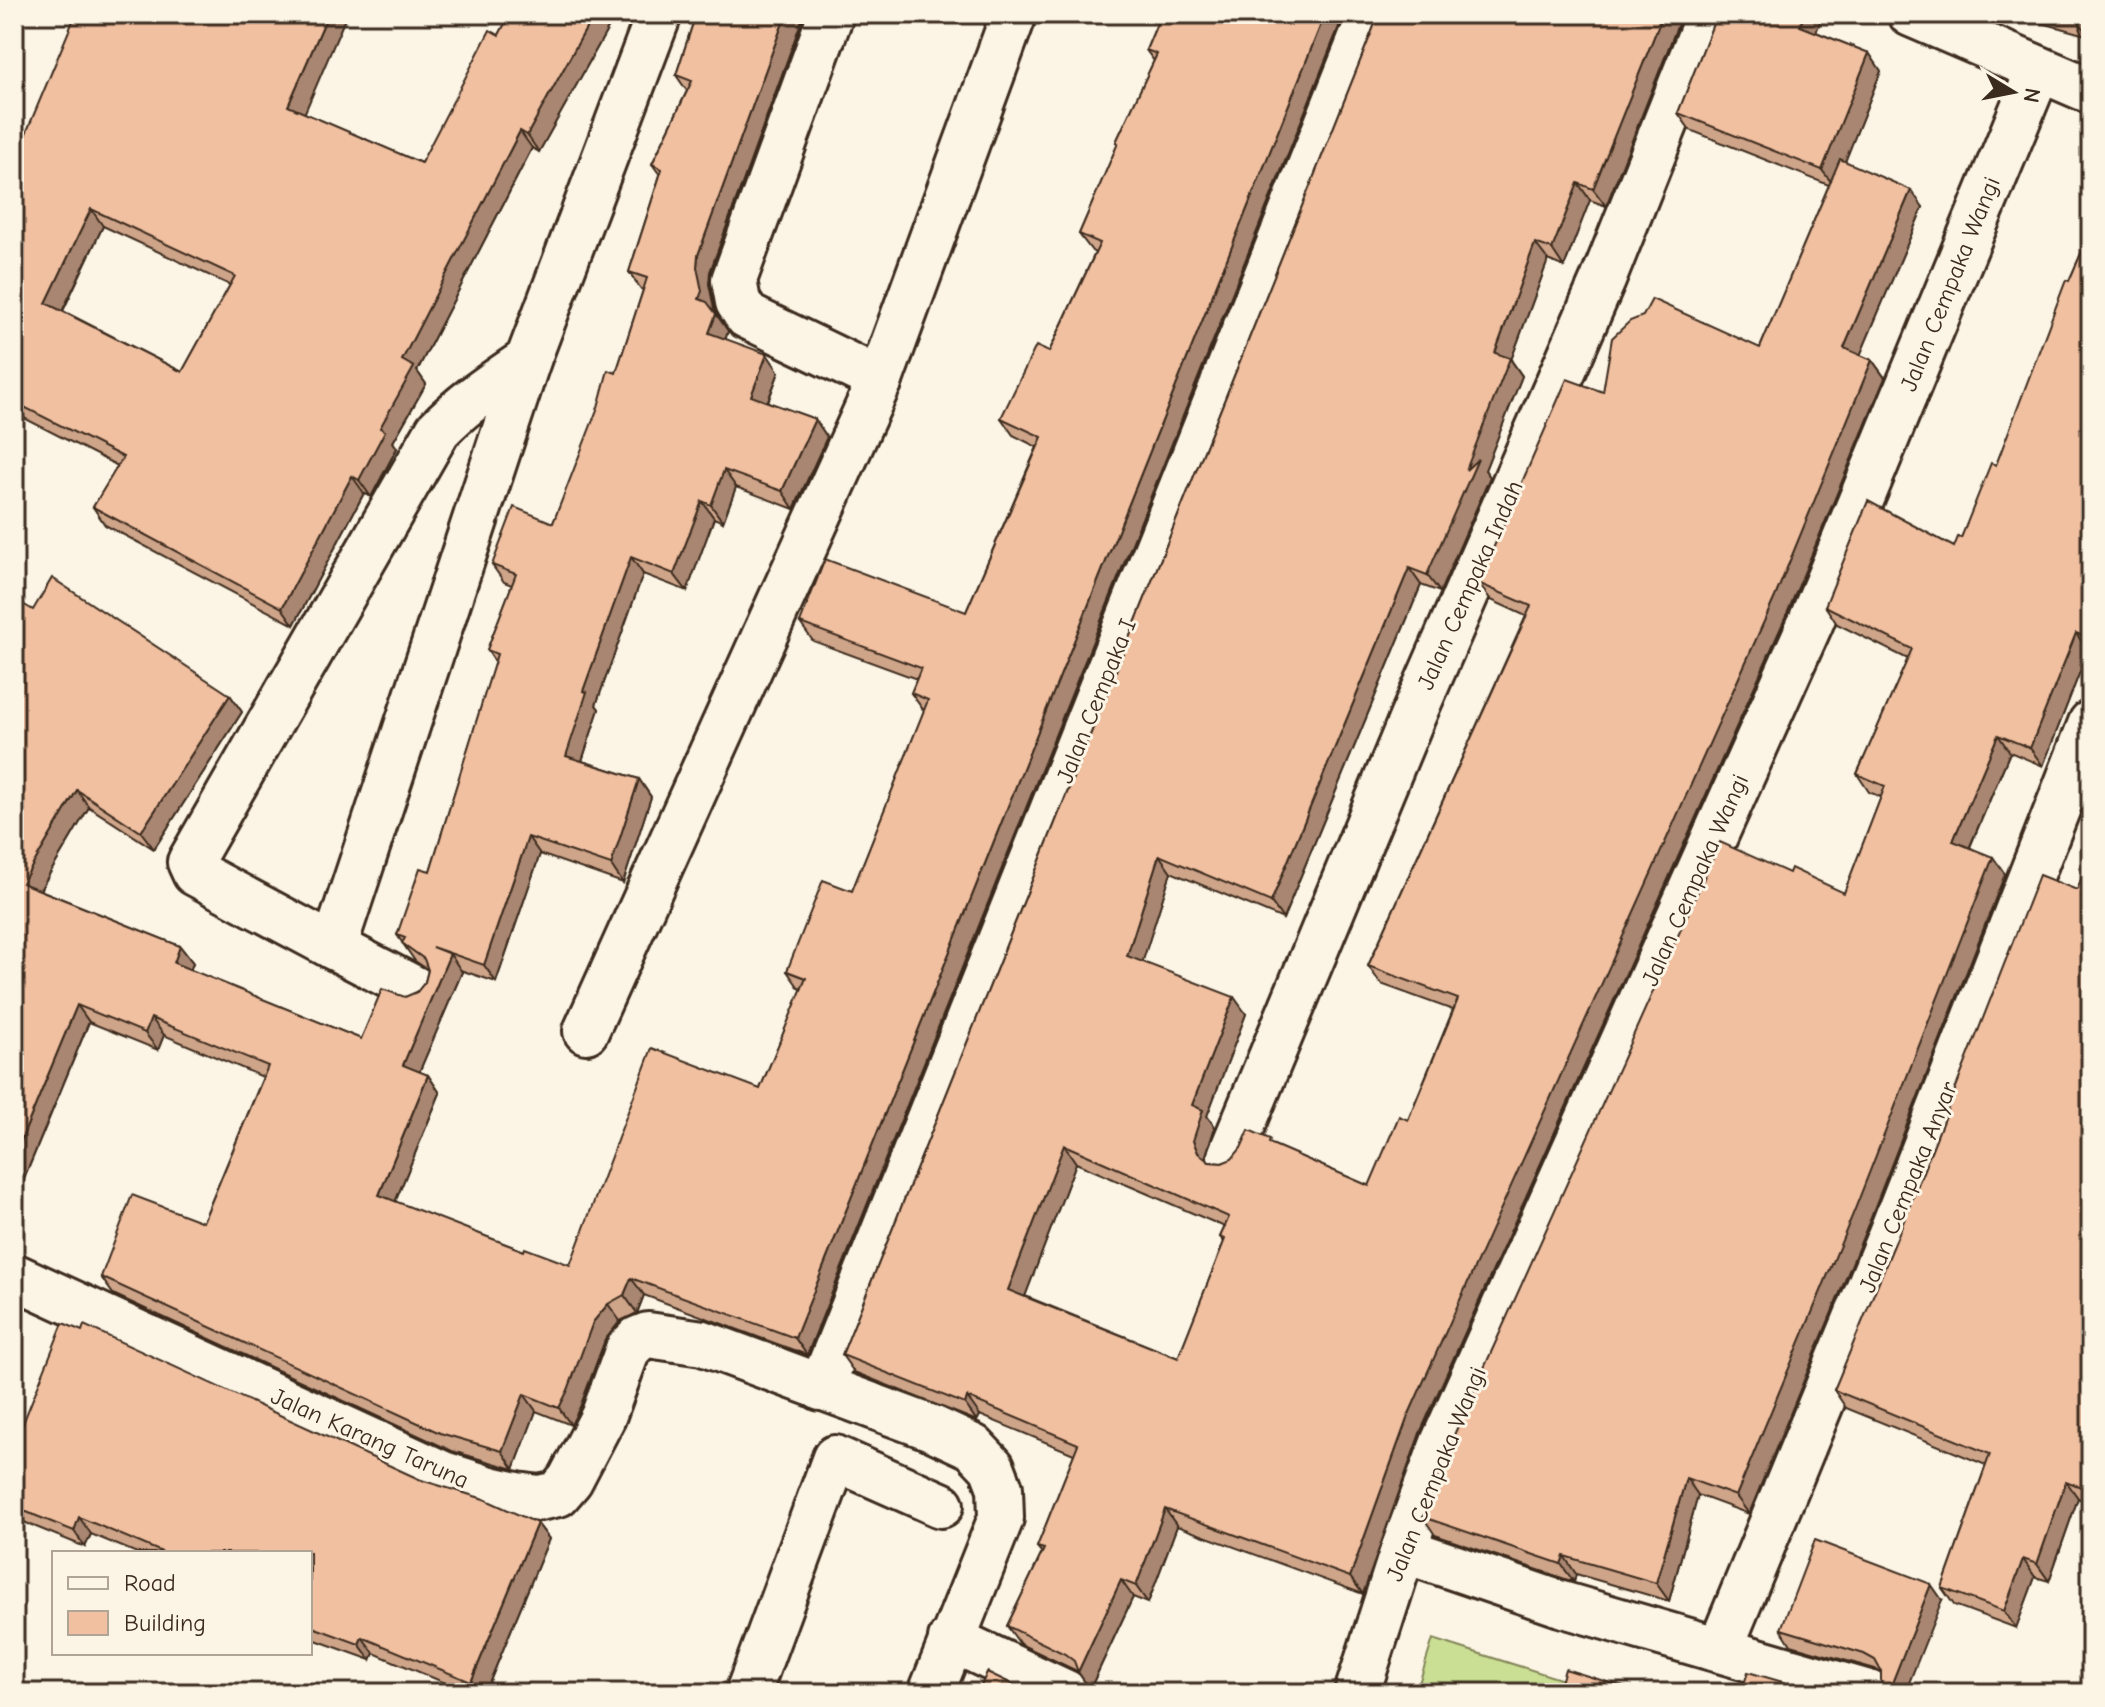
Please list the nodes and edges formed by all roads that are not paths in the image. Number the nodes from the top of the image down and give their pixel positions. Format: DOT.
graph roads {
  1 [pos="659,14"];
  2 [pos="831,14"];
  3 [pos="1014,14"];
  4 [pos="1371,14"];
  5 [pos="1709,14"];
  6 [pos="1911,14"];
  7 [pos="2039,69"];
  8 [pos="2088,79"];
  9 [pos="528,360"];
  10 [pos="880,380"];
  11 [pos="2091,723"];
  12 [pos="334,947"];
  13 [pos="415,989"];
  14 [pos="586,1031"];
  15 [pos="1230,1156"];
  16 [pos="14,1276"];
  17 [pos="821,1388"];
  18 [pos="941,1505"];
  19 [pos="1403,1550"];
  20 [pos="951,1639"];
  21 [pos="1720,1649"];
  22 [pos="748,1693"];
  23 [pos="931,1693"];
  24 [pos="1066,1693"];
  25 [pos="1357,1693"];
  26 [pos="1868,1693"];
  1 -- 9 [label="street"];
  2 -- 10 [label="street"];
  3 -- 10 [label="street"];
  4 -- 17 [label="street, Jalan Cempaka I"];
  5 -- 15 [label="street, Jalan Cempaka Indah"];
  6 -- 7 [label="street"];
  7 -- 8 [label="street"];
  7 -- 19 [label="street, Jalan Cempaka Wangi"];
  9 -- 12 [label="street"];
  9 -- 12 [label="street"];
  10 -- 14 [label="street"];
  11 -- 21 [label="street, Jalan Cempaka Anyar"];
  12 -- 13 [label="street"];
  16 -- 17 [label="street, Jalan Karang Taruna"];
  17 -- 20 [label="street, Jalan Karang Taruna"];
  18 -- 22 [label="street"];
  19 -- 21 [label="street"];
  19 -- 25 [label="street, Jalan Cempaka Wangi"];
  20 -- 23 [label="street, Jalan Karang Taruna"];
  20 -- 24 [label="street"];
  21 -- 26 [label="street"];
}
